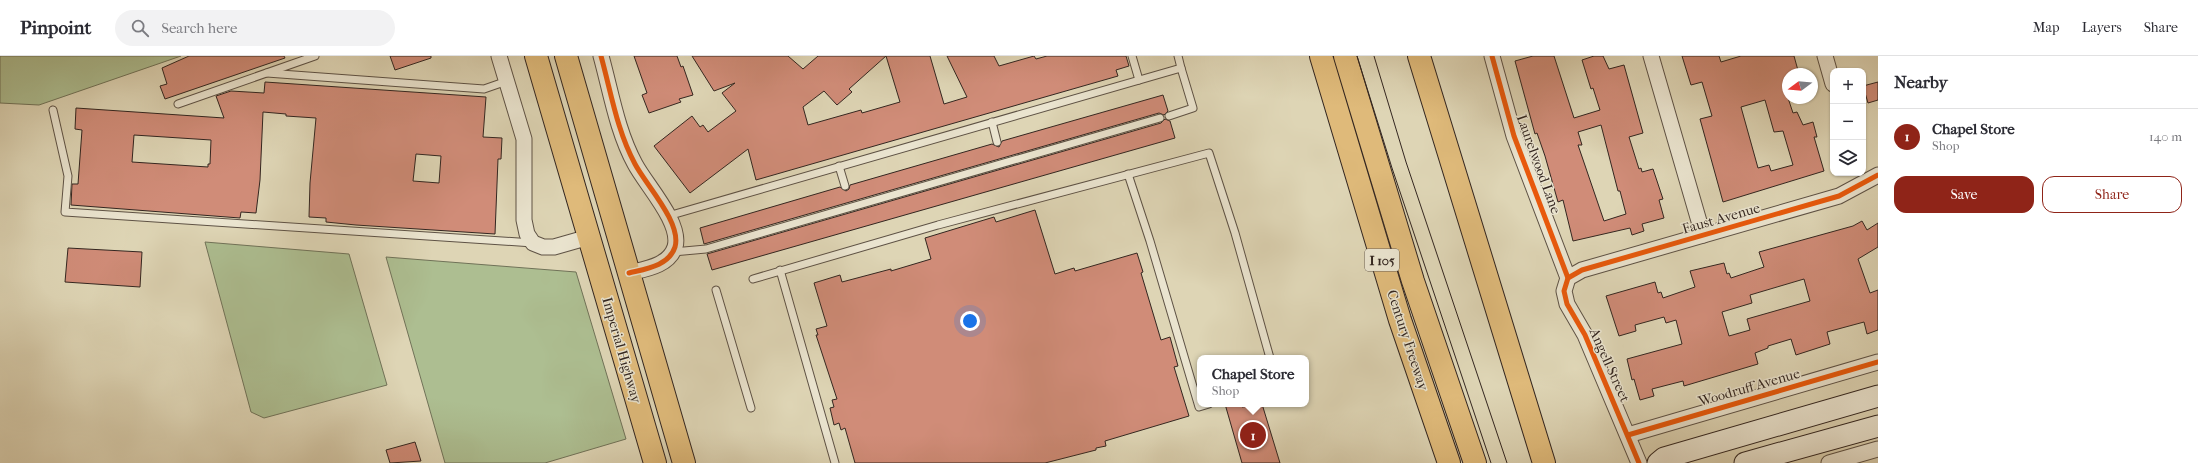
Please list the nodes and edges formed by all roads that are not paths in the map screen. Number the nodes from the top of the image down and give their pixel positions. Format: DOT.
graph roads {
  1 [pos="314,56"];
  2 [pos="499,56"];
  3 [pos="536,56"];
  4 [pos="566,56"];
  5 [pos="601,56"];
  6 [pos="1132,56"];
  7 [pos="1178,56"];
  8 [pos="1321,56"];
  9 [pos="1345,56"];
  10 [pos="1419,56"];
  11 [pos="1492,56"];
  12 [pos="1651,56"];
  13 [pos="1825,56"];
  14 [pos="1181,68"];
  15 [pos="267,73"];
  16 [pos="1830,74"];
  17 [pos="1139,80"];
  18 [pos="507,81"];
  19 [pos="178,104"];
  20 [pos="53,110"];
  21 [pos="1169,116"];
  22 [pos="1160,118"];
  23 [pos="992,122"];
  24 [pos="997,142"];
  25 [pos="839,166"];
  26 [pos="1128,174"];
  27 [pos="1878,175"];
  28 [pos="1860,179"];
  29 [pos="845,186"];
  30 [pos="668,216"];
  31 [pos="1703,235"];
  32 [pos="589,237"];
  33 [pos="533,243"];
  34 [pos="672,252"];
  35 [pos="780,270"];
  36 [pos="629,274"];
  37 [pos="752,278"];
  38 [pos="1568,278"];
  39 [pos="716,290"];
  40 [pos="1269,355"];
  41 [pos="1878,362"];
  42 [pos="1878,396"];
  43 [pos="1197,400"];
  44 [pos="751,408"];
  45 [pos="1878,426"];
  46 [pos="1628,435"];
  47 [pos="1878,449"];
  48 [pos="655,463"];
  49 [pos="684,463"];
  50 [pos="835,463"];
  51 [pos="1449,463"];
  52 [pos="1475,463"];
  53 [pos="1544,463"];
  54 [pos="1639,463"];
  55 [pos="1658,463"];
  56 [pos="1745,463"];
  57 [pos="1829,463"];
  1 -- 15 [label="lane"];
  2 -- 18 [label="street"];
  3 -- 32 [label="main road, Imperial Highway"];
  4 -- 36 [label="main road, Imperial Highway"];
  5 -- 30 [label="street"];
  6 -- 17 [label="lane"];
  7 -- 14 [label="lane"];
  8 -- 51 [label="main road, Century Freeway / I 105"];
  9 -- 52 [label="main road"];
  10 -- 53 [label="main road"];
  11 -- 38 [label="street, Laurelwood Lane"];
  12 -- 31 [label="street"];
  13 -- 16 [label="street"];
  14 -- 17 [label="lane"];
  14 -- 21 [label="lane"];
  15 -- 18 [label="lane"];
  15 -- 19 [label="lane"];
  17 -- 23 [label="lane"];
  18 -- 33 [label="street"];
  20 -- 33 [label="lane"];
  22 -- 34 [label="lane"];
  23 -- 24 [label="lane"];
  23 -- 25 [label="lane"];
  25 -- 29 [label="lane"];
  25 -- 30 [label="lane"];
  26 -- 35 [label="lane"];
  26 -- 40 [label="lane"];
  26 -- 43 [label="lane"];
  27 -- 28 [label="street, Faust Avenue"];
  28 -- 31 [label="street, Faust Avenue"];
  30 -- 34 [label="street"];
  31 -- 38 [label="street, Faust Avenue"];
  32 -- 33 [label="street"];
  32 -- 48 [label="main road, Imperial Highway"];
  34 -- 36 [label="street"];
  35 -- 37 [label="lane"];
  35 -- 50 [label="lane"];
  36 -- 49 [label="main road, Imperial Highway"];
  38 -- 46 [label="street, Angell Street"];
  39 -- 44 [label="lane"];
  41 -- 46 [label="street, Woodruff Avenue"];
  42 -- 55 [label="main road"];
  45 -- 56 [label="main road"];
  46 -- 54 [label="street, Angell Street"];
  47 -- 57 [label="street"];
}
